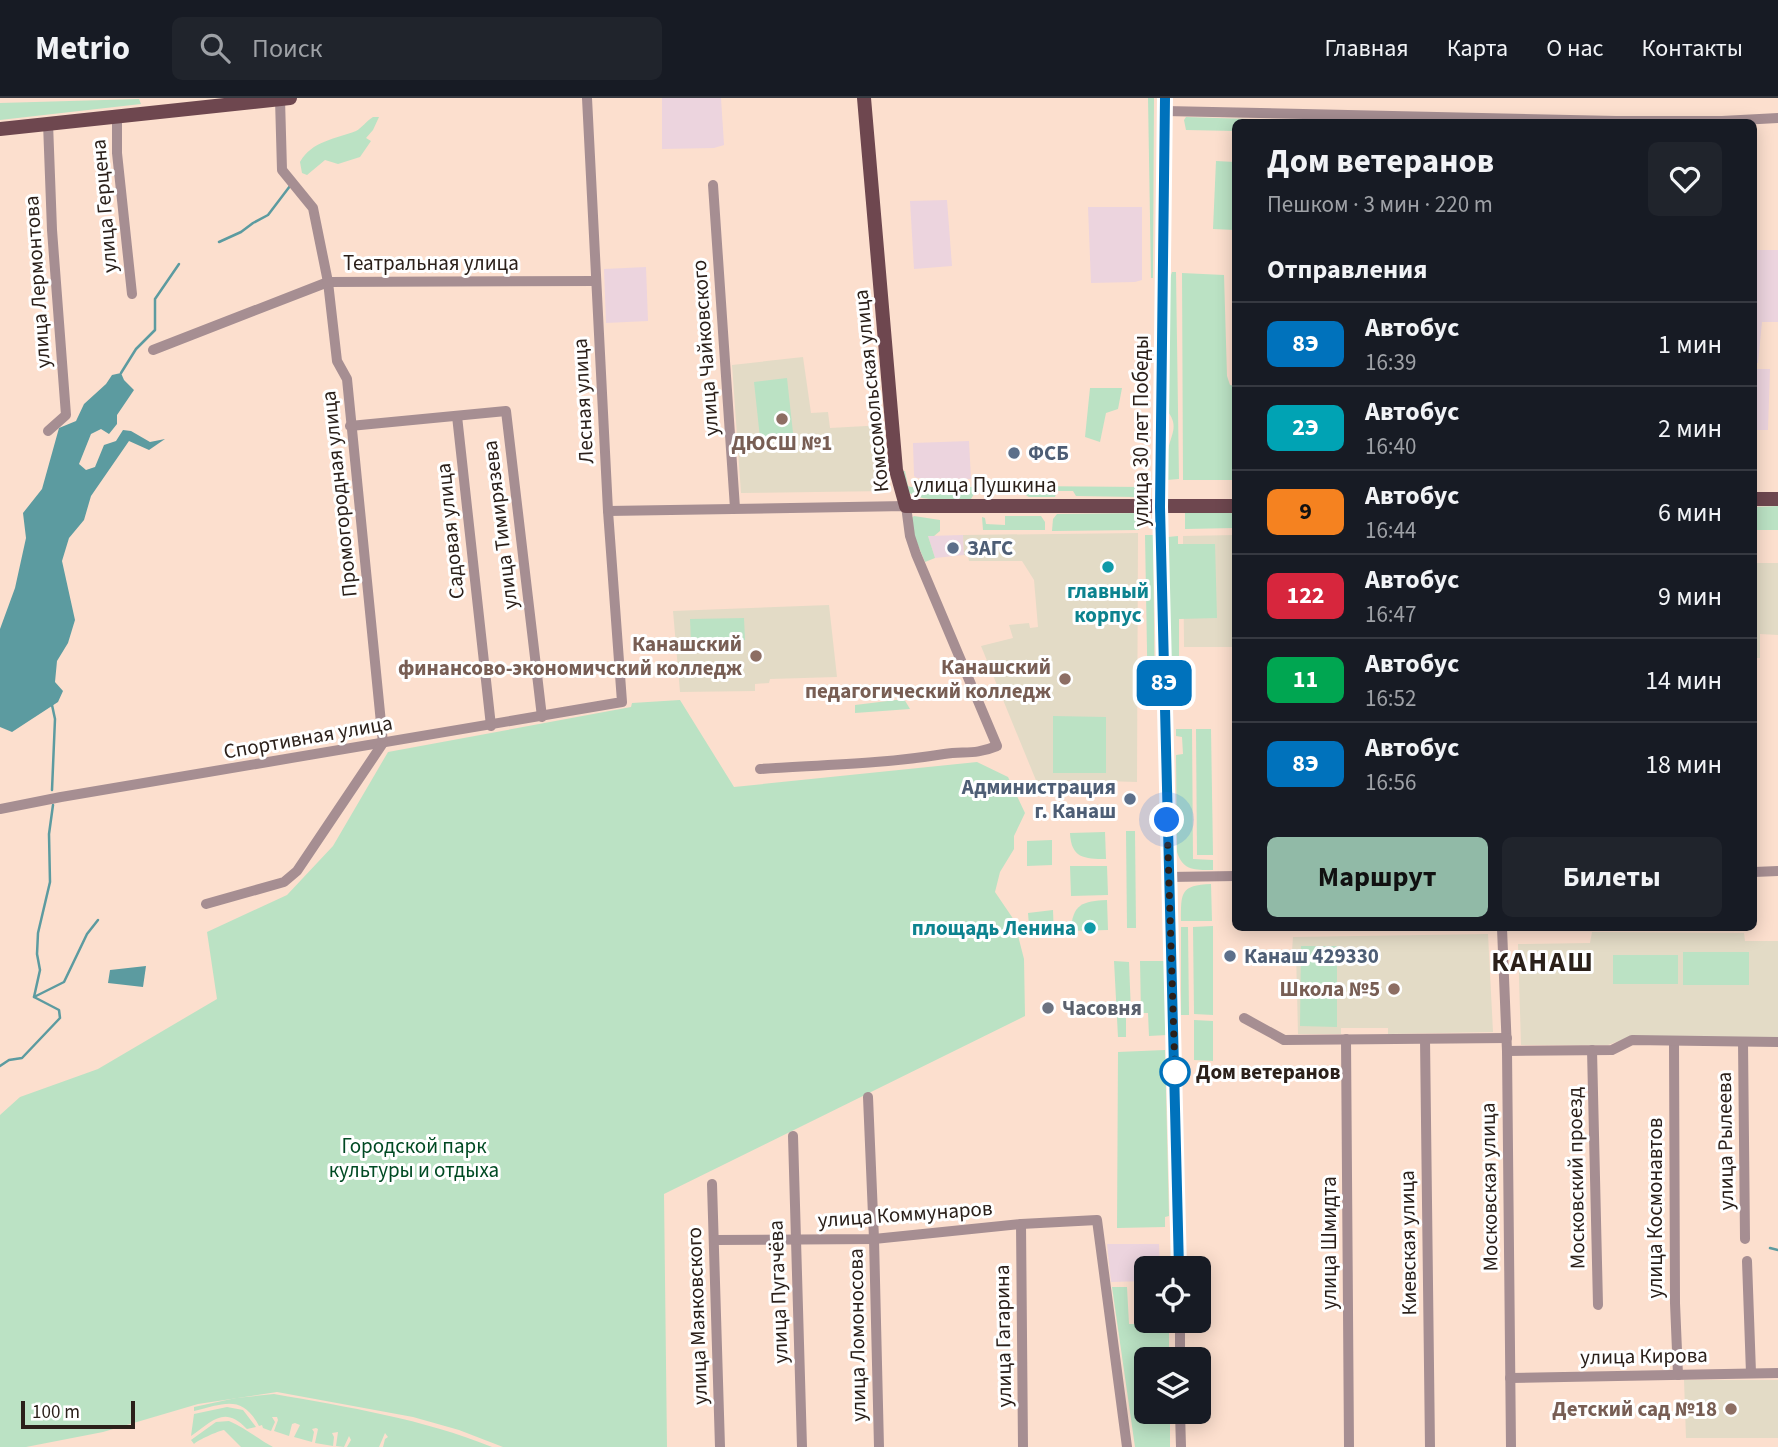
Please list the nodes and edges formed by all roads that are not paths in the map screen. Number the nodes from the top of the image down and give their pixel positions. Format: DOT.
graph roads {
  1 [pos="290,98"];
  2 [pos="587,98"];
  3 [pos="864,98"];
  4 [pos="280,99"];
  5 [pos="1165,105"];
  6 [pos="117,115"];
  7 [pos="1778,118"];
  8 [pos="1499,119"];
  9 [pos="1757,119"];
  10 [pos="48,123"];
  11 [pos="0,129"];
  12 [pos="713,185"];
  13 [pos="596,281"];
  14 [pos="328,282"];
  15 [pos="132,294"];
  16 [pos="153,350"];
  17 [pos="457,416"];
  18 [pos="350,426"];
  19 [pos="48,430"];
  20 [pos="1757,499"];
  21 [pos="1778,499"];
  22 [pos="906,506"];
  23 [pos="1232,506"];
  24 [pos="1021,507"];
  25 [pos="1160,507"];
  26 [pos="735,508"];
  27 [pos="608,511"];
  28 [pos="622,702"];
  29 [pos="542,717"];
  30 [pos="491,726"];
  31 [pos="383,743"];
  32 [pos="760,769"];
  33 [pos="0,809"];
  34 [pos="1757,872"];
  35 [pos="1778,872"];
  36 [pos="1232,876"];
  37 [pos="1169,877"];
  38 [pos="206,904"];
  39 [pos="1502,931"];
  40 [pos="1244,1018"];
  41 [pos="1425,1038"];
  42 [pos="1507,1038"];
  43 [pos="1346,1039"];
  44 [pos="1674,1041"];
  45 [pos="1743,1042"];
  46 [pos="1778,1042"];
  47 [pos="1592,1050"];
  48 [pos="1507,1051"];
  49 [pos="868,1097"];
  50 [pos="793,1136"];
  51 [pos="712,1184"];
  52 [pos="1021,1224"];
  53 [pos="874,1239"];
  54 [pos="1745,1239"];
  55 [pos="715,1240"];
  56 [pos="795,1241"];
  57 [pos="1179,1256"];
  58 [pos="1747,1261"];
  59 [pos="1598,1306"];
  60 [pos="1751,1373"];
  61 [pos="1778,1373"];
  62 [pos="1678,1375"];
  63 [pos="1510,1378"];
  64 [pos="1180,1424"];
  65 [pos="720,1447"];
  66 [pos="802,1447"];
  67 [pos="879,1447"];
  68 [pos="1023,1447"];
  69 [pos="1127,1447"];
  70 [pos="1181,1447"];
  71 [pos="1349,1447"];
  72 [pos="1430,1447"];
  73 [pos="1511,1447"];
  1 -- 4 [label="main road"];
  2 -- 13 [label="street, Лесная улица"];
  3 -- 22 [label="main road, Комсомольская улица"];
  4 -- 6 [label="main road"];
  4 -- 14 [label="street, Промогородная улица"];
  5 -- 8 [label="street"];
  5 -- 25 [label="main road, улица 30 лет Победы"];
  6 -- 10 [label="main road"];
  6 -- 15 [label="street, улица Герцена"];
  7 -- 9 [label="street"];
  10 -- 11 [label="main road"];
  10 -- 19 [label="street, улица Лермонтова"];
  12 -- 26 [label="street, улица Чайковского"];
  13 -- 14 [label="street, Театральная улица"];
  13 -- 27 [label="street, Лесная улица"];
  14 -- 16 [label="street, Театральная улица"];
  14 -- 18 [label="street, Промогородная улица"];
  17 -- 18 [label="street"];
  17 -- 29 [label="street, улица Тимирязева"];
  17 -- 30 [label="street, Садовая улица"];
  18 -- 31 [label="street, Промогородная улица"];
  20 -- 21 [label="main road"];
  22 -- 24 [label="main road, улица Пушкина"];
  22 -- 26 [label="street, улица Пушкина"];
  22 -- 32 [label="street, Комсомольская улица"];
  23 -- 25 [label="main road, улица Пушкина"];
  24 -- 25 [label="street, улица Пушкина"];
  25 -- 37 [label="street, улица 30 лет Победы"];
  26 -- 27 [label="street, улица Пушкина"];
  27 -- 28 [label="street, Лесная улица"];
  28 -- 29 [label="street, Спортивная улица"];
  29 -- 30 [label="street, Спортивная улица"];
  30 -- 31 [label="street, Спортивная улица"];
  31 -- 33 [label="street, Спортивная улица"];
  31 -- 38 [label="street"];
  34 -- 35 [label="street"];
  36 -- 37 [label="street"];
  37 -- 57 [label="street, улица 30 лет Победы"];
  39 -- 42 [label="street, Московская улица"];
  40 -- 43 [label="street"];
  41 -- 42 [label="street"];
  41 -- 43 [label="street"];
  41 -- 72 [label="street, Киевская улица"];
  42 -- 48 [label="street, Московская улица"];
  43 -- 71 [label="street, улица Шмидта"];
  44 -- 45 [label="street"];
  44 -- 47 [label="street"];
  44 -- 62 [label="street, улица Космонавтов"];
  45 -- 46 [label="street"];
  45 -- 54 [label="street, улица Рылеева"];
  47 -- 48 [label="street"];
  47 -- 59 [label="street, Московский проезд"];
  48 -- 63 [label="street, Московская улица"];
  49 -- 53 [label="street, улица Ломоносова"];
  50 -- 56 [label="street, улица Пугачёва"];
  51 -- 55 [label="street, улица Маяковского"];
  52 -- 53 [label="street, улица Коммунаров"];
  52 -- 68 [label="street, улица Гагарина"];
  52 -- 69 [label="street, улица Коммунаров"];
  53 -- 56 [label="street, улица Коммунаров"];
  53 -- 67 [label="street, улица Ломоносова"];
  55 -- 56 [label="street, улица Коммунаров"];
  55 -- 65 [label="street, улица Маяковского"];
  56 -- 66 [label="street, улица Пугачёва"];
  58 -- 60 [label="street"];
  60 -- 61 [label="street, улица Кирова"];
  60 -- 62 [label="street, улица Кирова"];
  62 -- 63 [label="street, улица Кирова"];
  63 -- 73 [label="street, Московская улица"];
  64 -- 70 [label="street"];
}
